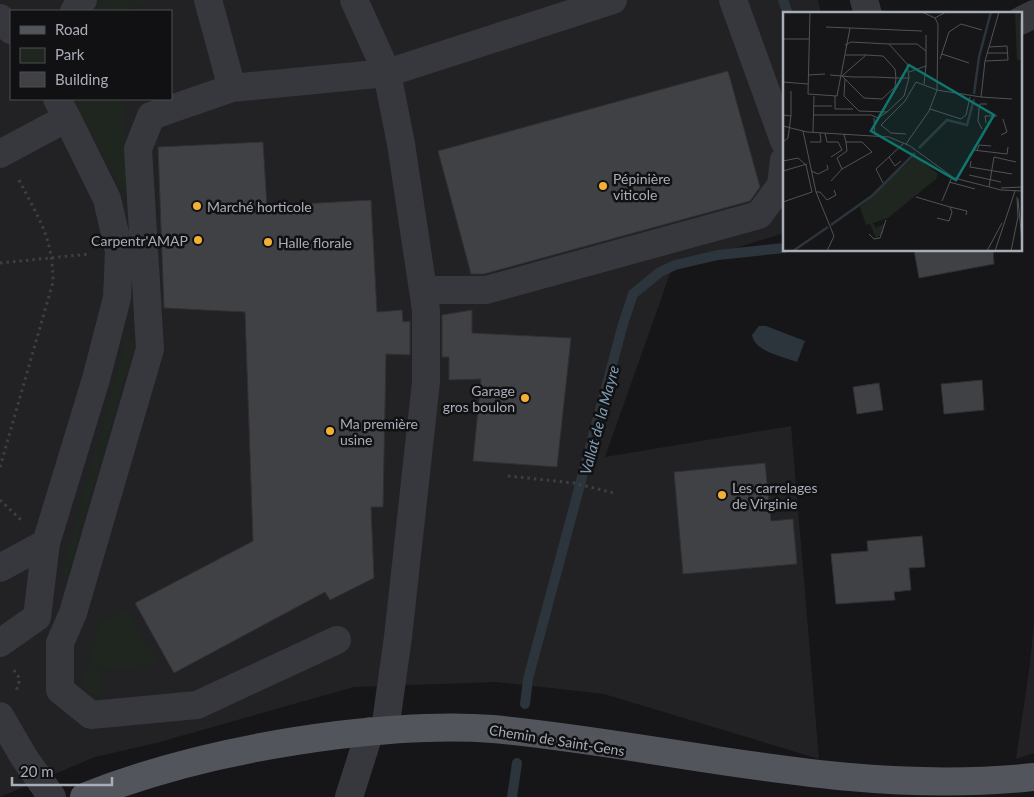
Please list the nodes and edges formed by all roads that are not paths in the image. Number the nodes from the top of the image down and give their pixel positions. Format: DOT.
graph roads {
  1 [pos="83,0"];
  2 [pos="208,0"];
  3 [pos="354,0"];
  4 [pos="614,0"];
  5 [pos="733,0"];
  6 [pos="75,10"];
  7 [pos="1034,14"];
  8 [pos="0,18"];
  9 [pos="1022,20"];
  10 [pos="10,29"];
  11 [pos="387,73"];
  12 [pos="232,88"];
  13 [pos="62,109"];
  14 [pos="783,139"];
  15 [pos="2,153"];
  16 [pos="783,168"];
  17 [pos="423,290"];
  18 [pos="46,543"];
  19 [pos="0,568"];
  20 [pos="337,640"];
  21 [pos="0,643"];
  22 [pos="0,716"];
  23 [pos="377,731"];
  24 [pos="1034,777"];
  25 [pos="975,792"];
  26 [pos="52,797"];
  27 [pos="84,797"];
  28 [pos="349,797"];
  1 -- 6 [label="street"];
  2 -- 12 [label="street"];
  3 -- 11 [label="street"];
  4 -- 11 [label="street"];
  5 -- 14 [label="street"];
  7 -- 9 [label="street"];
  8 -- 10 [label="street"];
  11 -- 12 [label="street"];
  11 -- 17 [label="street"];
  12 -- 20 [label="street"];
  13 -- 15 [label="street"];
  13 -- 18 [label="street"];
  16 -- 17 [label="street"];
  17 -- 23 [label="street"];
  18 -- 19 [label="street"];
  18 -- 21 [label="street"];
  22 -- 26 [label="street"];
  23 -- 25 [label="main road, Chemin de Saint-Gens"];
  23 -- 27 [label="main road, Chemin de Saint-Gens"];
  23 -- 28 [label="street"];
  24 -- 25 [label="main road, Chemin de Saint-Gens"];
}
